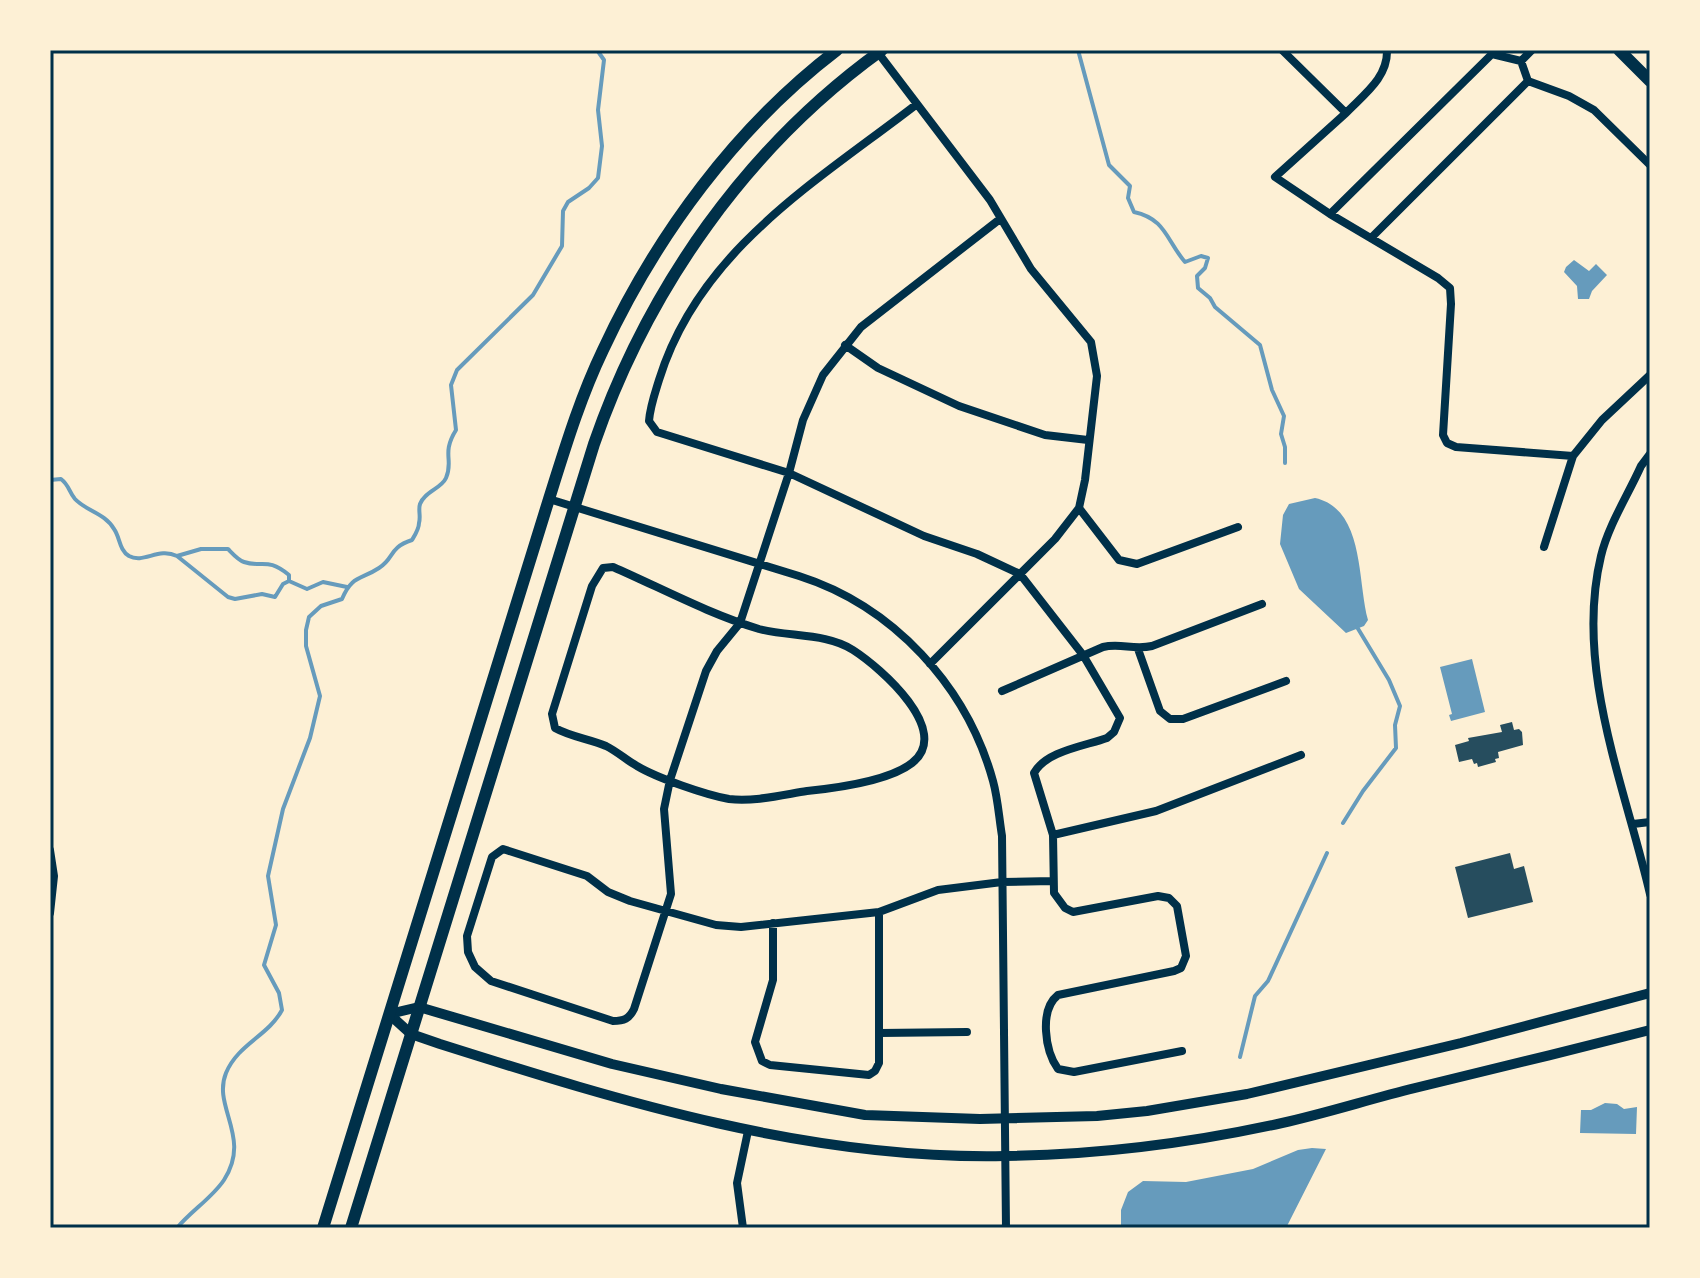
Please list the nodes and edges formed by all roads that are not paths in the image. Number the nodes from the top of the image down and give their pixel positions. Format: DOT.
graph roads {
  1 [pos="837,50"];
  2 [pos="1282,50"];
  3 [pos="1387,50"];
  4 [pos="1532,50"];
  5 [pos="1619,50"];
  6 [pos="879,51"];
  7 [pos="1521,61"];
  8 [pos="1528,81"];
  9 [pos="1650,81"];
  10 [pos="917,104"];
  11 [pos="1346,113"];
  12 [pos="1650,165"];
  13 [pos="1330,214"];
  14 [pos="1000,219"];
  15 [pos="1371,238"];
  16 [pos="845,345"];
  17 [pos="1650,375"];
  18 [pos="1088,440"];
  19 [pos="1650,454"];
  20 [pos="1573,456"];
  21 [pos="789,473"];
  22 [pos="549,499"];
  23 [pos="575,507"];
  24 [pos="1079,508"];
  25 [pos="1238,527"];
  26 [pos="1544,547"];
  27 [pos="760,564"];
  28 [pos="1020,574"];
  29 [pos="1262,604"];
  30 [pos="740,623"];
  31 [pos="1138,649"];
  32 [pos="1083,655"];
  33 [pos="930,664"];
  34 [pos="1286,681"];
  35 [pos="1002,691"];
  36 [pos="1301,755"];
  37 [pos="670,780"];
  38 [pos="1650,822"];
  39 [pos="1633,824"];
  40 [pos="1053,835"];
  41 [pos="1650,846"];
  42 [pos="1639,849"];
  43 [pos="50,850"];
  44 [pos="1053,881"];
  45 [pos="1002,882"];
  46 [pos="1650,894"];
  47 [pos="665,911"];
  48 [pos="879,912"];
  49 [pos="50,913"];
  50 [pos="773,923"];
  51 [pos="1650,993"];
  52 [pos="419,1007"];
  53 [pos="389,1014"];
  54 [pos="1650,1030"];
  55 [pos="967,1032"];
  56 [pos="880,1033"];
  57 [pos="411,1034"];
  58 [pos="1182,1051"];
  59 [pos="1005,1118"];
  60 [pos="748,1131"];
  61 [pos="1006,1156"];
  62 [pos="323,1228"];
  63 [pos="351,1228"];
  64 [pos="743,1228"];
  65 [pos="1006,1228"];
  1 -- 22 [label="main road"];
  2 -- 11 [label="street"];
  3 -- 11 [label="street"];
  4 -- 7 [label="street"];
  5 -- 9 [label="main road"];
  6 -- 10 [label="street"];
  6 -- 23 [label="main road"];
  7 -- 8 [label="street"];
  7 -- 13 [label="street"];
  8 -- 12 [label="street"];
  8 -- 15 [label="street"];
  10 -- 14 [label="street"];
  10 -- 21 [label="street"];
  11 -- 13 [label="street"];
  13 -- 15 [label="street"];
  14 -- 16 [label="street"];
  14 -- 18 [label="street"];
  15 -- 20 [label="street"];
  16 -- 18 [label="street"];
  16 -- 21 [label="street"];
  17 -- 20 [label="street"];
  18 -- 24 [label="street"];
  19 -- 39 [label="street"];
  20 -- 26 [label="street"];
  21 -- 27 [label="street"];
  21 -- 28 [label="street"];
  22 -- 23 [label="street"];
  22 -- 53 [label="main road"];
  23 -- 27 [label="street"];
  23 -- 52 [label="main road"];
  24 -- 25 [label="street"];
  24 -- 28 [label="street"];
  27 -- 30 [label="street"];
  27 -- 33 [label="street"];
  28 -- 32 [label="street"];
  28 -- 33 [label="street"];
  29 -- 31 [label="street"];
  30 -- 37 [label="street"];
  30 -- 37 [label="street"];
  30 -- 37 [label="street"];
  31 -- 32 [label="street"];
  31 -- 34 [label="street"];
  32 -- 35 [label="street"];
  32 -- 40 [label="street"];
  33 -- 45 [label="street"];
  36 -- 40 [label="street"];
  37 -- 47 [label="street"];
  38 -- 39 [label="street"];
  39 -- 42 [label="street"];
  40 -- 44 [label="street"];
  41 -- 42 [label="street"];
  42 -- 46 [label="street"];
  43 -- 49 [label="street"];
  44 -- 45 [label="street"];
  44 -- 58 [label="street"];
  45 -- 48 [label="street"];
  45 -- 59 [label="street"];
  47 -- 47 [label="street"];
  47 -- 50 [label="street"];
  48 -- 50 [label="street"];
  48 -- 56 [label="street"];
  50 -- 56 [label="street"];
  51 -- 59 [label="street"];
  52 -- 53 [label="street"];
  52 -- 57 [label="main road"];
  52 -- 59 [label="street"];
  53 -- 57 [label="street"];
  53 -- 62 [label="main road"];
  54 -- 61 [label="street"];
  55 -- 56 [label="street"];
  57 -- 60 [label="street"];
  57 -- 63 [label="main road"];
  59 -- 61 [label="street"];
  60 -- 61 [label="street"];
  60 -- 64 [label="street"];
  61 -- 65 [label="street"];
}
